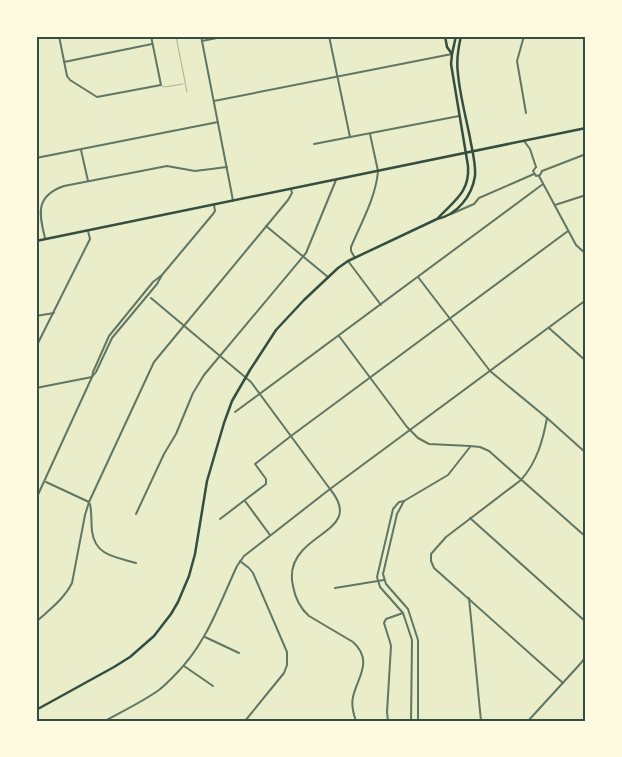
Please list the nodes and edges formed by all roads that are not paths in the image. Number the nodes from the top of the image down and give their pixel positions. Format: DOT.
graph roads {
  1 [pos="59,36"];
  2 [pos="151,36"];
  3 [pos="176,36"];
  4 [pos="201,36"];
  5 [pos="227,36"];
  6 [pos="329,36"];
  7 [pos="445,36"];
  8 [pos="456,36"];
  9 [pos="461,36"];
  10 [pos="524,36"];
  11 [pos="202,41"];
  12 [pos="152,44"];
  13 [pos="452,54"];
  14 [pos="64,62"];
  15 [pos="338,78"];
  16 [pos="185,83"];
  17 [pos="161,85"];
  18 [pos="186,92"];
  19 [pos="214,101"];
  20 [pos="526,113"];
  21 [pos="459,116"];
  22 [pos="218,122"];
  23 [pos="586,128"];
  24 [pos="370,133"];
  25 [pos="350,138"];
  26 [pos="524,141"];
  27 [pos="314,144"];
  28 [pos="81,149"];
  29 [pos="472,151"];
  30 [pos="466,153"];
  31 [pos="586,154"];
  32 [pos="36,158"];
  33 [pos="227,167"];
  34 [pos="539,168"];
  35 [pos="378,171"];
  36 [pos="542,171"];
  37 [pos="534,174"];
  38 [pos="539,176"];
  39 [pos="336,180"];
  40 [pos="88,182"];
  41 [pos="543,184"];
  42 [pos="291,189"];
  43 [pos="586,194"];
  44 [pos="232,201"];
  45 [pos="214,205"];
  46 [pos="554,205"];
  47 [pos="445,217"];
  48 [pos="437,219"];
  49 [pos="266,226"];
  50 [pos="88,231"];
  51 [pos="568,231"];
  52 [pos="45,240"];
  53 [pos="36,241"];
  54 [pos="586,254"];
  55 [pos="302,256"];
  56 [pos="354,258"];
  57 [pos="348,261"];
  58 [pos="418,277"];
  59 [pos="329,278"];
  60 [pos="151,298"];
  61 [pos="586,300"];
  62 [pos="381,305"];
  63 [pos="54,312"];
  64 [pos="36,316"];
  65 [pos="450,319"];
  66 [pos="183,326"];
  67 [pos="548,328"];
  68 [pos="339,336"];
  69 [pos="36,347"];
  70 [pos="220,357"];
  71 [pos="586,361"];
  72 [pos="490,371"];
  73 [pos="92,377"];
  74 [pos="246,377"];
  75 [pos="370,377"];
  76 [pos="36,388"];
  77 [pos="260,394"];
  78 [pos="235,412"];
  79 [pos="547,418"];
  80 [pos="410,430"];
  81 [pos="291,436"];
  82 [pos="470,446"];
  83 [pos="586,453"];
  84 [pos="521,480"];
  85 [pos="45,482"];
  86 [pos="330,488"];
  87 [pos="36,499"];
  88 [pos="244,501"];
  89 [pos="404,501"];
  90 [pos="89,502"];
  91 [pos="136,514"];
  92 [pos="470,518"];
  93 [pos="220,519"];
  94 [pos="270,535"];
  95 [pos="586,537"];
  96 [pos="240,561"];
  97 [pos="136,563"];
  98 [pos="384,580"];
  99 [pos="378,581"];
  100 [pos="335,588"];
  101 [pos="469,598"];
  102 [pos="403,613"];
  103 [pos="36,622"];
  104 [pos="586,622"];
  105 [pos="205,637"];
  106 [pos="239,654"];
  107 [pos="586,656"];
  108 [pos="184,666"];
  109 [pos="563,683"];
  110 [pos="213,686"];
  111 [pos="36,710"];
  112 [pos="105,721"];
  113 [pos="245,721"];
  114 [pos="356,721"];
  115 [pos="388,721"];
  116 [pos="411,721"];
  117 [pos="418,721"];
  118 [pos="481,721"];
  119 [pos="528,721"];
  1 -- 14 [label="street"];
  2 -- 12 [label="street"];
  3 -- 16 [label="lane"];
  4 -- 11 [label="street"];
  5 -- 11 [label="street"];
  6 -- 15 [label="street"];
  7 -- 13 [label="main road"];
  8 -- 13 [label="main road"];
  9 -- 29 [label="main road"];
  10 -- 20 [label="street"];
  11 -- 19 [label="street"];
  12 -- 14 [label="street"];
  12 -- 17 [label="street"];
  13 -- 15 [label="street"];
  13 -- 21 [label="main road"];
  14 -- 17 [label="street"];
  15 -- 19 [label="street"];
  15 -- 25 [label="street"];
  16 -- 17 [label="lane"];
  16 -- 18 [label="lane"];
  19 -- 22 [label="street"];
  21 -- 24 [label="street"];
  21 -- 30 [label="main road"];
  22 -- 28 [label="street"];
  22 -- 33 [label="street"];
  23 -- 26 [label="main road"];
  24 -- 25 [label="street"];
  24 -- 35 [label="street"];
  25 -- 27 [label="street"];
  26 -- 29 [label="main road"];
  26 -- 34 [label="street"];
  28 -- 32 [label="street"];
  28 -- 40 [label="street"];
  29 -- 30 [label="main road"];
  29 -- 47 [label="main road"];
  30 -- 35 [label="main road"];
  30 -- 48 [label="main road"];
  31 -- 36 [label="street"];
  33 -- 40 [label="street"];
  33 -- 44 [label="street"];
  34 -- 36 [label="street"];
  34 -- 37 [label="street"];
  35 -- 39 [label="main road"];
  35 -- 56 [label="street"];
  36 -- 38 [label="street"];
  37 -- 38 [label="street"];
  37 -- 47 [label="street"];
  38 -- 41 [label="street"];
  39 -- 42 [label="main road"];
  39 -- 55 [label="street"];
  40 -- 52 [label="street"];
  41 -- 46 [label="street"];
  41 -- 58 [label="street"];
  42 -- 44 [label="main road"];
  42 -- 49 [label="street"];
  43 -- 46 [label="street"];
  44 -- 45 [label="main road"];
  45 -- 50 [label="main road"];
  45 -- 73 [label="street"];
  46 -- 51 [label="street"];
  47 -- 48 [label="main road"];
  48 -- 56 [label="main road"];
  49 -- 55 [label="street"];
  49 -- 66 [label="street"];
  50 -- 52 [label="main road"];
  50 -- 63 [label="street"];
  51 -- 54 [label="street"];
  51 -- 65 [label="street"];
  52 -- 53 [label="main road"];
  55 -- 59 [label="street"];
  55 -- 70 [label="street"];
  56 -- 57 [label="main road"];
  57 -- 59 [label="main road"];
  57 -- 62 [label="street"];
  58 -- 62 [label="street"];
  58 -- 65 [label="street"];
  59 -- 74 [label="main road"];
  60 -- 66 [label="street"];
  61 -- 67 [label="street"];
  62 -- 68 [label="street"];
  63 -- 64 [label="street"];
  63 -- 69 [label="street"];
  65 -- 72 [label="street"];
  65 -- 75 [label="street"];
  66 -- 70 [label="street"];
  66 -- 90 [label="street"];
  67 -- 71 [label="street"];
  67 -- 72 [label="street"];
  68 -- 75 [label="street"];
  68 -- 77 [label="street"];
  70 -- 74 [label="street"];
  70 -- 91 [label="street"];
  72 -- 79 [label="street"];
  72 -- 80 [label="street"];
  73 -- 76 [label="street"];
  73 -- 85 [label="street"];
  74 -- 77 [label="street"];
  74 -- 111 [label="main road"];
  75 -- 80 [label="street"];
  75 -- 81 [label="street"];
  77 -- 78 [label="street"];
  77 -- 81 [label="street"];
  79 -- 83 [label="street"];
  79 -- 84 [label="street"];
  80 -- 82 [label="street"];
  80 -- 86 [label="street"];
  81 -- 86 [label="street"];
  81 -- 88 [label="street"];
  82 -- 84 [label="street"];
  82 -- 89 [label="street"];
  84 -- 92 [label="street"];
  84 -- 95 [label="street"];
  85 -- 87 [label="street"];
  85 -- 90 [label="street"];
  86 -- 94 [label="street"];
  86 -- 114 [label="street"];
  88 -- 93 [label="street"];
  88 -- 94 [label="street"];
  89 -- 98 [label="street"];
  89 -- 99 [label="street"];
  90 -- 97 [label="street"];
  90 -- 103 [label="street"];
  92 -- 101 [label="street"];
  92 -- 104 [label="street"];
  94 -- 96 [label="street"];
  96 -- 105 [label="street"];
  96 -- 113 [label="street"];
  98 -- 99 [label="street"];
  98 -- 117 [label="street"];
  99 -- 100 [label="street"];
  99 -- 102 [label="street"];
  101 -- 109 [label="street"];
  101 -- 118 [label="street"];
  102 -- 115 [label="street"];
  102 -- 116 [label="street"];
  105 -- 106 [label="street"];
  105 -- 108 [label="street"];
  107 -- 109 [label="street"];
  108 -- 110 [label="street"];
  108 -- 112 [label="street"];
  109 -- 119 [label="street"];
}
